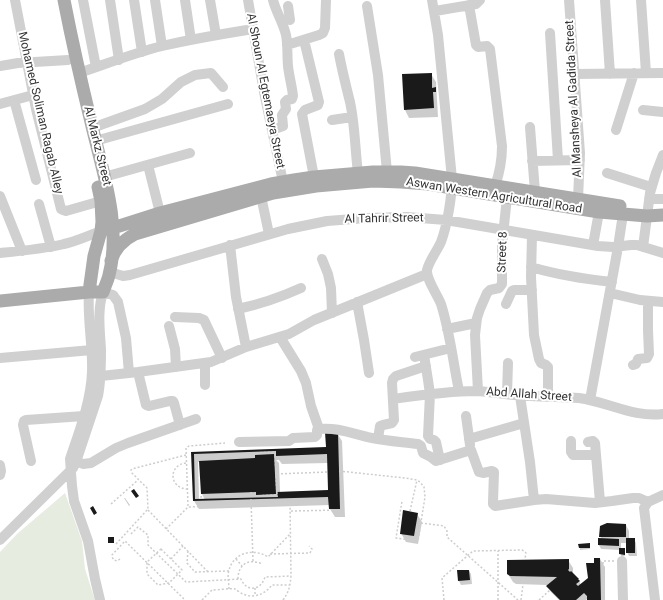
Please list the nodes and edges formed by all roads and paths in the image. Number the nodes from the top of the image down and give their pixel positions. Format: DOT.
graph roads {
  1 [pos="15,0"];
  2 [pos="56,0"];
  3 [pos="64,0"];
  4 [pos="83,0"];
  5 [pos="110,0"];
  6 [pos="134,0"];
  7 [pos="155,0"];
  8 [pos="185,0"];
  9 [pos="210,0"];
  10 [pos="248,0"];
  11 [pos="273,0"];
  12 [pos="326,0"];
  13 [pos="432,0"];
  14 [pos="480,0"];
  15 [pos="569,0"];
  16 [pos="605,0"];
  17 [pos="641,0"];
  18 [pos="469,5"];
  19 [pos="288,6"];
  20 [pos="366,6"];
  21 [pos="435,11"];
  22 [pos="287,19"];
  23 [pos="253,29"];
  24 [pos="550,33"];
  25 [pos="216,36"];
  26 [pos="191,40"];
  27 [pos="304,40"];
  28 [pos="162,46"];
  29 [pos="287,46"];
  30 [pos="142,52"];
  31 [pos="339,54"];
  32 [pos="68,60"];
  33 [pos="119,60"];
  34 [pos="27,63"];
  35 [pos="0,66"];
  36 [pos="96,67"];
  37 [pos="79,73"];
  38 [pos="634,73"];
  39 [pos="646,73"];
  40 [pos="663,73"];
  41 [pos="575,74"];
  42 [pos="610,74"];
  43 [pos="222,87"];
  44 [pos="33,95"];
  45 [pos="14,100"];
  46 [pos="0,104"];
  47 [pos="228,104"];
  48 [pos="643,110"];
  49 [pos="663,112"];
  50 [pos="352,117"];
  51 [pos="332,120"];
  52 [pos="530,127"];
  53 [pos="91,130"];
  54 [pos="272,130"];
  55 [pos="616,130"];
  56 [pos="190,153"];
  57 [pos="663,155"];
  58 [pos="532,160"];
  59 [pos="558,160"];
  60 [pos="580,160"];
  61 [pos="148,165"];
  62 [pos="387,172"];
  63 [pos="358,173"];
  64 [pos="607,173"];
  65 [pos="659,173"];
  66 [pos="104,177"];
  67 [pos="314,177"];
  68 [pos="373,177"];
  69 [pos="36,180"];
  70 [pos="283,182"];
  71 [pos="452,183"];
  72 [pos="495,186"];
  73 [pos="651,187"];
  74 [pos="535,192"];
  75 [pos="0,196"];
  76 [pos="262,196"];
  77 [pos="507,197"];
  78 [pos="578,199"];
  79 [pos="663,199"];
  80 [pos="101,201"];
  81 [pos="39,204"];
  82 [pos="653,211"];
  83 [pos="599,212"];
  84 [pos="160,213"];
  85 [pos="623,214"];
  86 [pos="446,220"];
  87 [pos="107,230"];
  88 [pos="503,230"];
  89 [pos="269,234"];
  90 [pos="532,235"];
  91 [pos="230,245"];
  92 [pos="593,245"];
  93 [pos="643,246"];
  94 [pos="51,247"];
  95 [pos="618,247"];
  96 [pos="22,250"];
  97 [pos="0,252"];
  98 [pos="663,253"];
  99 [pos="322,259"];
  100 [pos="110,267"];
  101 [pos="531,267"];
  102 [pos="427,274"];
  103 [pos="612,282"];
  104 [pos="301,288"];
  105 [pos="532,290"];
  106 [pos="89,292"];
  107 [pos="103,292"];
  108 [pos="610,293"];
  109 [pos="0,301"];
  110 [pos="648,301"];
  111 [pos="357,302"];
  112 [pos="663,302"];
  113 [pos="506,304"];
  114 [pos="238,309"];
  115 [pos="332,312"];
  116 [pos="476,323"];
  117 [pos="447,329"];
  118 [pos="280,337"];
  119 [pos="246,347"];
  120 [pos="451,348"];
  121 [pos="92,350"];
  122 [pos="0,358"];
  123 [pos="222,358"];
  124 [pos="508,363"];
  125 [pos="205,364"];
  126 [pos="633,365"];
  127 [pos="426,366"];
  128 [pos="176,367"];
  129 [pos="134,373"];
  130 [pos="369,373"];
  131 [pos="100,376"];
  132 [pos="205,385"];
  133 [pos="459,391"];
  134 [pos="478,391"];
  135 [pos="430,394"];
  136 [pos="507,394"];
  137 [pos="520,396"];
  138 [pos="548,397"];
  139 [pos="393,399"];
  140 [pos="590,400"];
  141 [pos="663,414"];
  142 [pos="84,416"];
  143 [pos="466,416"];
  144 [pos="196,419"];
  145 [pos="524,423"];
  146 [pos="180,424"];
  147 [pos="319,429"];
  148 [pos="340,438"];
  149 [pos="378,439"];
  150 [pos="469,439"];
  151 [pos="571,441"];
  152 [pos="239,442"];
  153 [pos="588,442"];
  154 [pos="225,443"];
  155 [pos="471,450"];
  156 [pos="186,455"];
  157 [pos="596,455"];
  158 [pos="440,460"];
  159 [pos="31,461"];
  160 [pos="72,463"];
  161 [pos="186,463"];
  162 [pos="0,465"];
  163 [pos="340,471"];
  164 [pos="327,472"];
  165 [pos="276,474"];
  166 [pos="0,475"];
  167 [pos="138,480"];
  168 [pos="417,480"];
  169 [pos="187,489"];
  170 [pos="663,495"];
  171 [pos="251,496"];
  172 [pos="534,500"];
  173 [pos="402,501"];
  174 [pos="322,502"];
  175 [pos="600,502"];
  176 [pos="648,502"];
  177 [pos="290,503"];
  178 [pos="111,504"];
  179 [pos="251,505"];
  180 [pos="188,507"];
  181 [pos="148,509"];
  182 [pos="291,511"];
  183 [pos="410,511"];
  184 [pos="421,523"];
  185 [pos="166,529"];
  186 [pos="291,533"];
  187 [pos="131,534"];
  188 [pos="0,540"];
  189 [pos="116,544"];
  190 [pos="183,546"];
  191 [pos="309,546"];
  192 [pos="188,551"];
  193 [pos="498,551"];
  194 [pos="252,552"];
  195 [pos="156,553"];
  196 [pos="270,554"];
  197 [pos="291,554"];
  198 [pos="468,556"];
  199 [pos="171,559"];
  200 [pos="236,559"];
  201 [pos="120,560"];
  202 [pos="525,560"];
  203 [pos="253,561"];
  204 [pos="622,561"];
  205 [pos="148,562"];
  206 [pos="262,564"];
  207 [pos="242,566"];
  208 [pos="229,571"];
  209 [pos="208,572"];
  210 [pos="178,574"];
  211 [pos="291,576"];
  212 [pos="524,576"];
  213 [pos="238,579"];
  214 [pos="228,580"];
  215 [pos="169,583"];
  216 [pos="498,583"];
  217 [pos="290,585"];
  218 [pos="255,588"];
  219 [pos="229,589"];
  220 [pos="550,590"];
  221 [pos="255,596"];
  222 [pos="100,600"];
  223 [pos="185,600"];
  224 [pos="202,600"];
  225 [pos="283,600"];
  226 [pos="444,600"];
  227 [pos="498,600"];
  228 [pos="518,600"];
  229 [pos="521,600"];
  230 [pos="539,600"];
  231 [pos="603,600"];
  232 [pos="623,600"];
  233 [pos="655,600"];
  1 -- 34 [label="street, Mohamed Soliman Ragab Alley"];
  2 -- 32 [label="main road, Al Markz Street"];
  3 -- 37 [label="main road, Al Markz Street"];
  4 -- 36 [label="street"];
  5 -- 33 [label="street"];
  6 -- 30 [label="street"];
  7 -- 28 [label="street"];
  8 -- 26 [label="street"];
  9 -- 25 [label="street"];
  10 -- 23 [label="street, Al Shoun Al Egtemaeya Street"];
  11 -- 22 [label="street"];
  12 -- 27 [label="street"];
  13 -- 21 [label="street"];
  14 -- 18 [label="street"];
  15 -- 41 [label="street, Al Mansheya Al Gadida Street"];
  16 -- 42 [label="street"];
  17 -- 39 [label="street"];
  18 -- 21 [label="street"];
  18 -- 72 [label="street"];
  19 -- 22 [label="street"];
  20 -- 62 [label="street"];
  21 -- 71 [label="street"];
  22 -- 29 [label="street"];
  23 -- 25 [label="street"];
  23 -- 54 [label="street, Al Shoun Al Egtemaeya Street"];
  24 -- 59 [label="street"];
  25 -- 26 [label="street"];
  26 -- 28 [label="street"];
  27 -- 29 [label="street"];
  27 -- 67 [label="street"];
  28 -- 30 [label="street"];
  29 -- 54 [label="street"];
  30 -- 33 [label="street"];
  31 -- 50 [label="street"];
  32 -- 34 [label="street"];
  32 -- 53 [label="main road, Al Markz Street"];
  33 -- 36 [label="street"];
  34 -- 35 [label="street"];
  34 -- 44 [label="street, Mohamed Soliman Ragab Alley"];
  36 -- 37 [label="street"];
  37 -- 53 [label="main road, Al Markz Street"];
  38 -- 39 [label="street"];
  38 -- 42 [label="street"];
  38 -- 55 [label="street"];
  39 -- 40 [label="street"];
  41 -- 42 [label="street"];
  41 -- 60 [label="street, Al Mansheya Al Gadida Street"];
  43 -- 53 [label="street"];
  44 -- 45 [label="street"];
  44 -- 80 [label="street, Mohamed Soliman Ragab Alley"];
  45 -- 46 [label="street"];
  45 -- 69 [label="street"];
  47 -- 53 [label="street"];
  48 -- 49 [label="street"];
  50 -- 51 [label="street"];
  50 -- 63 [label="street"];
  52 -- 58 [label="street"];
  53 -- 66 [label="main road, Al Markz Street"];
  53 -- 80 [label="main road, Al Markz Street"];
  54 -- 70 [label="street, Al Shoun Al Egtemaeya Street"];
  56 -- 61 [label="street"];
  57 -- 65 [label="street"];
  58 -- 59 [label="street"];
  58 -- 74 [label="street"];
  59 -- 60 [label="street"];
  60 -- 78 [label="street, Al Mansheya Al Gadida Street"];
  61 -- 66 [label="street"];
  61 -- 84 [label="street"];
  62 -- 68 [label="main road, Aswan Western Agricultural Road"];
  62 -- 71 [label="main road, Aswan Western Agricultural Road"];
  63 -- 67 [label="main road, Aswan Western Agricultural Road"];
  63 -- 68 [label="main road, Aswan Western Agricultural Road"];
  64 -- 73 [label="street"];
  65 -- 73 [label="street"];
  66 -- 87 [label="main road, Al Markz Street"];
  67 -- 70 [label="main road, Aswan Western Agricultural Road"];
  68 -- 71 [label="main road, Aswan Western Agricultural Road"];
  68 -- 76 [label="main road, Aswan Western Agricultural Road"];
  70 -- 84 [label="main road, Aswan Western Agricultural Road"];
  71 -- 72 [label="main road, Aswan Western Agricultural Road"];
  71 -- 77 [label="main road, Aswan Western Agricultural Road"];
  71 -- 86 [label="street"];
  72 -- 74 [label="main road, Aswan Western Agricultural Road"];
  73 -- 82 [label="street"];
  74 -- 78 [label="main road, Aswan Western Agricultural Road"];
  75 -- 96 [label="street"];
  76 -- 89 [label="street"];
  76 -- 100 [label="main road, Aswan Western Agricultural Road"];
  77 -- 83 [label="main road, Aswan Western Agricultural Road"];
  77 -- 88 [label="street, Street 8"];
  78 -- 82 [label="main road, Aswan Western Agricultural Road"];
  79 -- 82 [label="street"];
  80 -- 87 [label="main road, Al Markz Street"];
  81 -- 94 [label="street"];
  82 -- 85 [label="main road, Aswan Western Agricultural Road"];
  82 -- 93 [label="street"];
  83 -- 85 [label="main road, Aswan Western Agricultural Road"];
  83 -- 92 [label="street"];
  84 -- 87 [label="main road, Aswan Western Agricultural Road"];
  85 -- 95 [label="street"];
  86 -- 88 [label="street, Al Tahrir Street"];
  86 -- 89 [label="street, Al Tahrir Street"];
  86 -- 102 [label="street"];
  87 -- 94 [label="street"];
  87 -- 100 [label="main road, Al Markz Street"];
  87 -- 106 [label="main road, Al Markz Street"];
  88 -- 90 [label="street, Al Tahrir Street"];
  88 -- 116 [label="street, Street 8"];
  89 -- 91 [label="street, Al Tahrir Street"];
  90 -- 92 [label="street, Al Tahrir Street"];
  90 -- 101 [label="street"];
  91 -- 100 [label="street, Al Tahrir Street"];
  91 -- 114 [label="street"];
  92 -- 95 [label="street, Al Tahrir Street"];
  93 -- 95 [label="street, Al Tahrir Street"];
  93 -- 98 [label="street, Al Tahrir Street"];
  94 -- 96 [label="street"];
  95 -- 103 [label="street"];
  96 -- 97 [label="street"];
  99 -- 115 [label="street"];
  100 -- 107 [label="main road, Al Markz Street"];
  101 -- 103 [label="street"];
  101 -- 105 [label="street"];
  102 -- 111 [label="street"];
  102 -- 117 [label="street"];
  103 -- 108 [label="street"];
  104 -- 114 [label="street"];
  105 -- 113 [label="street"];
  105 -- 138 [label="street"];
  106 -- 107 [label="main road"];
  106 -- 109 [label="main road"];
  106 -- 121 [label="street"];
  107 -- 129 [label="street"];
  107 -- 131 [label="street"];
  108 -- 110 [label="street"];
  108 -- 140 [label="street"];
  110 -- 112 [label="street"];
  110 -- 126 [label="street"];
  111 -- 115 [label="street"];
  111 -- 130 [label="street"];
  114 -- 119 [label="street"];
  115 -- 118 [label="street"];
  116 -- 117 [label="street"];
  116 -- 134 [label="street, Street 8"];
  117 -- 120 [label="street"];
  118 -- 119 [label="street"];
  118 -- 147 [label="street"];
  119 -- 123 [label="street"];
  120 -- 127 [label="street"];
  120 -- 133 [label="street"];
  121 -- 122 [label="street"];
  121 -- 142 [label="street"];
  123 -- 125 [label="street"];
  123 -- 128 [label="street"];
  124 -- 136 [label="street"];
  125 -- 128 [label="street"];
  125 -- 132 [label="street"];
  127 -- 135 [label="street"];
  127 -- 139 [label="street"];
  128 -- 129 [label="street"];
  129 -- 131 [label="street"];
  129 -- 146 [label="street"];
  131 -- 160 [label="street"];
  133 -- 134 [label="street, Abd Allah Street"];
  133 -- 135 [label="street, Abd Allah Street"];
  134 -- 136 [label="street, Abd Allah Street"];
  135 -- 139 [label="street, Abd Allah Street"];
  135 -- 158 [label="street"];
  136 -- 137 [label="street, Abd Allah Street"];
  137 -- 138 [label="street, Abd Allah Street"];
  137 -- 145 [label="street"];
  138 -- 140 [label="street, Abd Allah Street"];
  139 -- 149 [label="street"];
  140 -- 141 [label="street, Abd Allah Street"];
  142 -- 159 [label="street"];
  142 -- 160 [label="street"];
  143 -- 150 [label="street"];
  144 -- 146 [label="street"];
  145 -- 150 [label="street"];
  145 -- 172 [label="street"];
  146 -- 160 [label="street"];
  147 -- 149 [label="street"];
  147 -- 152 [label="street"];
  148 -- 163 [label="path"];
  149 -- 158 [label="street"];
  150 -- 155 [label="street"];
  151 -- 157 [label="street"];
  153 -- 157 [label="street"];
  154 -- 156 [label="path"];
  155 -- 158 [label="street"];
  155 -- 172 [label="street"];
  156 -- 161 [label="path"];
  156 -- 167 [label="path"];
  157 -- 175 [label="street"];
  160 -- 188 [label="street"];
  160 -- 222 [label="street"];
  161 -- 169 [label="path"];
  161 -- 169 [label="path"];
  162 -- 166 [label="street"];
  163 -- 168 [label="path"];
  163 -- 182 [label="path"];
  164 -- 165 [label="path"];
  165 -- 171 [label="path"];
  165 -- 171 [label="path"];
  167 -- 178 [label="path"];
  167 -- 181 [label="path"];
  168 -- 183 [label="path"];
  168 -- 184 [label="path"];
  169 -- 180 [label="path"];
  170 -- 176 [label="street"];
  171 -- 179 [label="path"];
  172 -- 175 [label="street"];
  173 -- 184 [label="path"];
  174 -- 177 [label="path"];
  175 -- 176 [label="street"];
  176 -- 233 [label="street"];
  177 -- 179 [label="path"];
  177 -- 182 [label="path"];
  179 -- 180 [label="path"];
  179 -- 194 [label="path"];
  180 -- 185 [label="path"];
  181 -- 185 [label="path"];
  181 -- 189 [label="path"];
  182 -- 186 [label="path"];
  184 -- 198 [label="path"];
  185 -- 190 [label="path"];
  186 -- 196 [label="path"];
  186 -- 197 [label="path"];
  187 -- 195 [label="path"];
  190 -- 192 [label="path"];
  190 -- 199 [label="path"];
  191 -- 197 [label="path"];
  192 -- 209 [label="path"];
  192 -- 209 [label="path"];
  193 -- 198 [label="path"];
  193 -- 202 [label="path"];
  193 -- 216 [label="path"];
  194 -- 196 [label="path"];
  194 -- 200 [label="path"];
  194 -- 203 [label="path"];
  195 -- 199 [label="path"];
  195 -- 205 [label="path"];
  195 -- 210 [label="path"];
  196 -- 197 [label="path"];
  197 -- 211 [label="path"];
  198 -- 216 [label="path"];
  198 -- 226 [label="path"];
  199 -- 210 [label="path"];
  200 -- 207 [label="path"];
  200 -- 208 [label="path"];
  201 -- 205 [label="path"];
  203 -- 206 [label="path"];
  203 -- 207 [label="path"];
  204 -- 231 [label="path"];
  204 -- 232 [label="street"];
  205 -- 215 [label="path"];
  205 -- 215 [label="path"];
  207 -- 213 [label="path"];
  208 -- 209 [label="path"];
  208 -- 214 [label="path"];
  210 -- 214 [label="path"];
  210 -- 215 [label="path"];
  211 -- 217 [label="path"];
  211 -- 218 [label="path"];
  212 -- 229 [label="path"];
  213 -- 214 [label="path"];
  213 -- 218 [label="path"];
  214 -- 219 [label="path"];
  215 -- 223 [label="path"];
  216 -- 227 [label="path"];
  216 -- 228 [label="path"];
  217 -- 221 [label="path"];
  217 -- 225 [label="path"];
  218 -- 221 [label="path"];
  219 -- 221 [label="path"];
  219 -- 224 [label="path"];
  220 -- 230 [label="path"];
}
